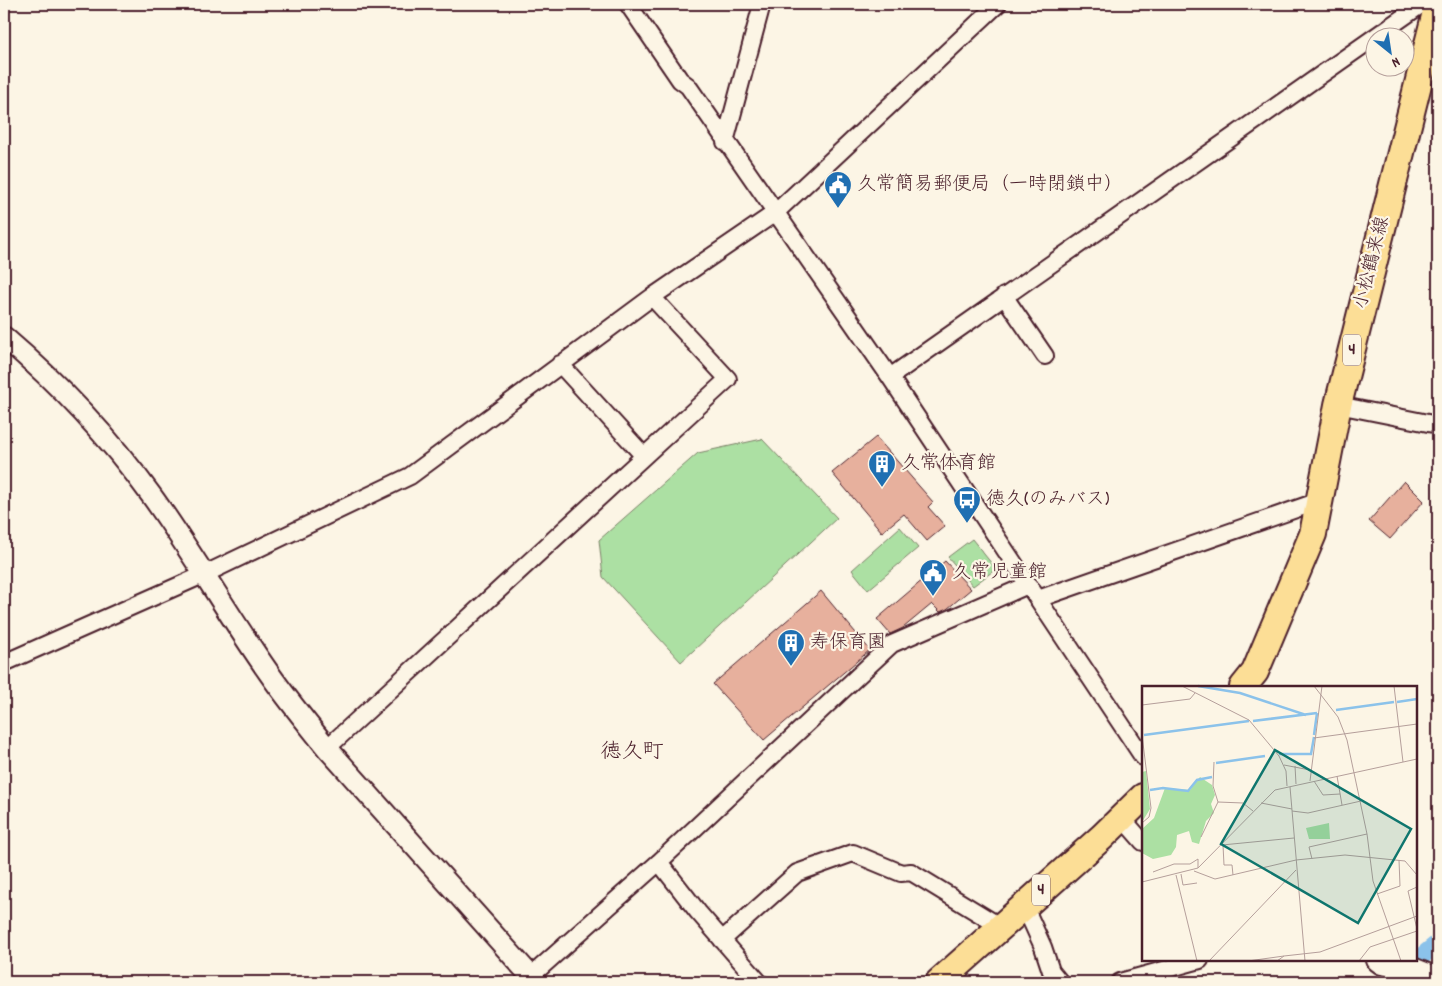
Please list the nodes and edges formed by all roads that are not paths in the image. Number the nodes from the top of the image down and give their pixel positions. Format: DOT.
graph roads {
  1 [pos="628,4"];
  2 [pos="762,4"];
  3 [pos="998,4"];
  4 [pos="1422,4"];
  5 [pos="1438,4"];
  6 [pos="725,142"];
  7 [pos="775,213"];
  8 [pos="1004,296"];
  9 [pos="652,297"];
  10 [pos="4,337"];
  11 [pos="1045,356"];
  12 [pos="560,364"];
  13 [pos="890,377"];
  14 [pos="1338,405"];
  15 [pos="1438,425"];
  16 [pos="644,456"];
  17 [pos="1319,501"];
  18 [pos="205,574"];
  19 [pos="1028,585"];
  20 [pos="1038,599"];
  21 [pos="4,663"];
  22 [pos="1244,686"];
  23 [pos="327,748"];
  24 [pos="1142,755"];
  25 [pos="1142,799"];
  26 [pos="1122,818"];
  27 [pos="1142,841"];
  28 [pos="659,862"];
  29 [pos="1024,905"];
  30 [pos="1001,927"];
  31 [pos="722,940"];
  32 [pos="1196,961"];
  33 [pos="1379,961"];
  34 [pos="534,979"];
  35 [pos="1438,979"];
  36 [pos="759,982"];
  37 [pos="938,982"];
  38 [pos="1060,982"];
  39 [pos="1120,982"];
  1 -- 6 [label="street"];
  2 -- 6 [label="street"];
  3 -- 7 [label="street"];
  4 -- 8 [label="street"];
  5 -- 14 [label="main road, 小松鶴来線 / 4"];
  6 -- 7 [label="street"];
  7 -- 9 [label="street"];
  7 -- 13 [label="street"];
  8 -- 11 [label="street"];
  8 -- 13 [label="street"];
  9 -- 12 [label="street"];
  9 -- 16 [label="street"];
  10 -- 18 [label="street"];
  12 -- 16 [label="street"];
  12 -- 18 [label="street"];
  13 -- 19 [label="street"];
  14 -- 15 [label="street"];
  14 -- 17 [label="main road, 小松鶴来線 / 4"];
  16 -- 23 [label="street"];
  17 -- 20 [label="street"];
  17 -- 22 [label="main road, 小松鶴来線 / 4"];
  18 -- 21 [label="street"];
  18 -- 23 [label="street"];
  19 -- 20 [label="street"];
  19 -- 28 [label="street"];
  20 -- 24 [label="street"];
  23 -- 34 [label="street"];
  25 -- 26 [label="main road, 4"];
  26 -- 27 [label="street"];
  26 -- 29 [label="main road, 4"];
  28 -- 31 [label="street"];
  28 -- 34 [label="street"];
  29 -- 30 [label="main road, 4"];
  29 -- 38 [label="street"];
  30 -- 31 [label="street"];
  30 -- 37 [label="main road, 4"];
  31 -- 36 [label="street"];
  32 -- 39 [label="street"];
  33 -- 35 [label="main road"];
}
